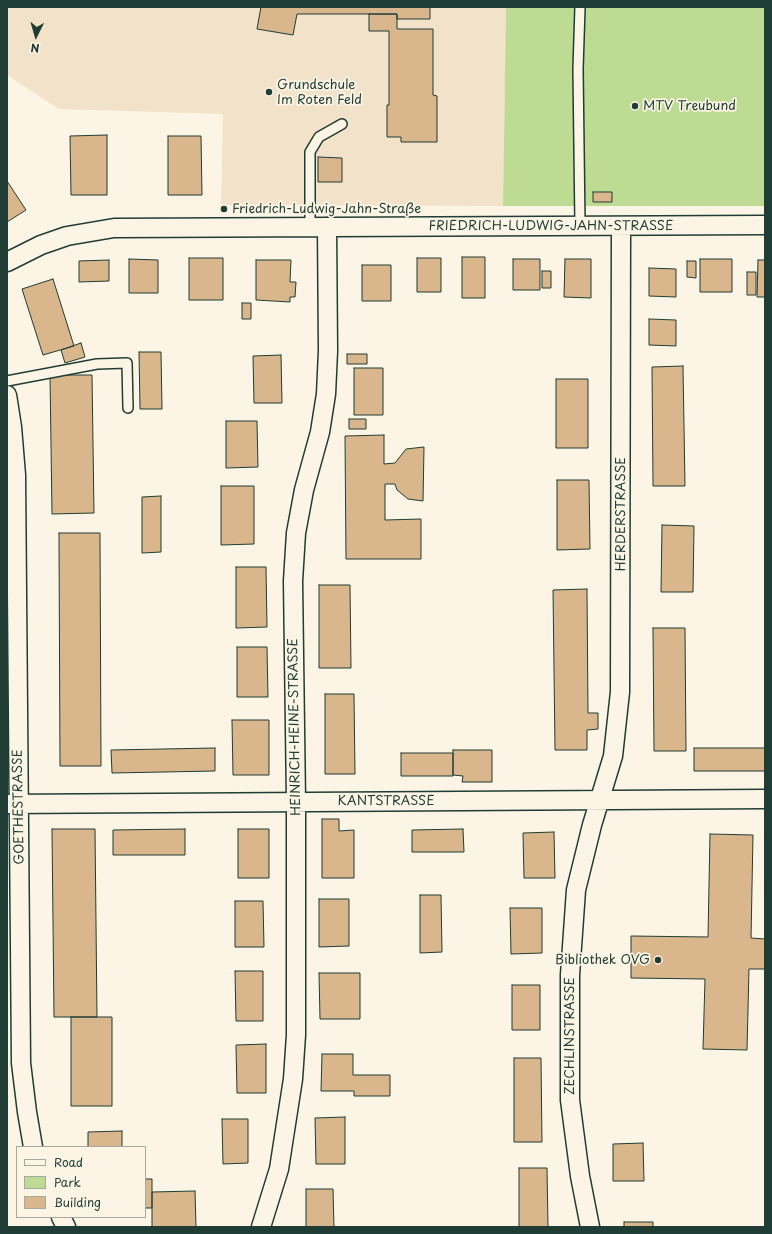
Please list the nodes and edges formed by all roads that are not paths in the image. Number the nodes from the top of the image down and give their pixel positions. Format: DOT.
graph roads {
  1 [pos="580,7"];
  2 [pos="342,124"];
  3 [pos="765,225"];
  4 [pos="580,226"];
  5 [pos="621,226"];
  6 [pos="318,227"];
  7 [pos="7,262"];
  8 [pos="7,381"];
  9 [pos="7,395"];
  10 [pos="128,408"];
  11 [pos="765,799"];
  12 [pos="600,800"];
  13 [pos="296,802"];
  14 [pos="13,804"];
  15 [pos="15,1080"];
  16 [pos="34,1146"];
  17 [pos="62,1218"];
  18 [pos="66,1227"];
  19 [pos="261,1227"];
  20 [pos="590,1227"];
  1 -- 4 [label="lane"];
  2 -- 6 [label="lane"];
  3 -- 5 [label="street, FRIEDRICH-LUDWIG-JAHN-STRASSE"];
  4 -- 5 [label="street, FRIEDRICH-LUDWIG-JAHN-STRASSE"];
  4 -- 6 [label="street, FRIEDRICH-LUDWIG-JAHN-STRASSE"];
  5 -- 12 [label="street, HERDERSTRASSE"];
  6 -- 7 [label="street, FRIEDRICH-LUDWIG-JAHN-STRASSE"];
  6 -- 13 [label="street, HEINRICH-HEINE-STRASSE"];
  8 -- 10 [label="lane"];
  9 -- 14 [label="street, GOETHESTRASSE"];
  11 -- 12 [label="street, KANTSTRASSE"];
  12 -- 13 [label="street, KANTSTRASSE"];
  12 -- 20 [label="street, ZECHLINSTRASSE"];
  13 -- 14 [label="street, KANTSTRASSE"];
  13 -- 19 [label="street, HEINRICH-HEINE-STRASSE"];
  14 -- 15 [label="street, GOETHESTRASSE"];
  15 -- 16 [label="street, GOETHESTRASSE"];
  17 -- 18 [label="street"];
}
